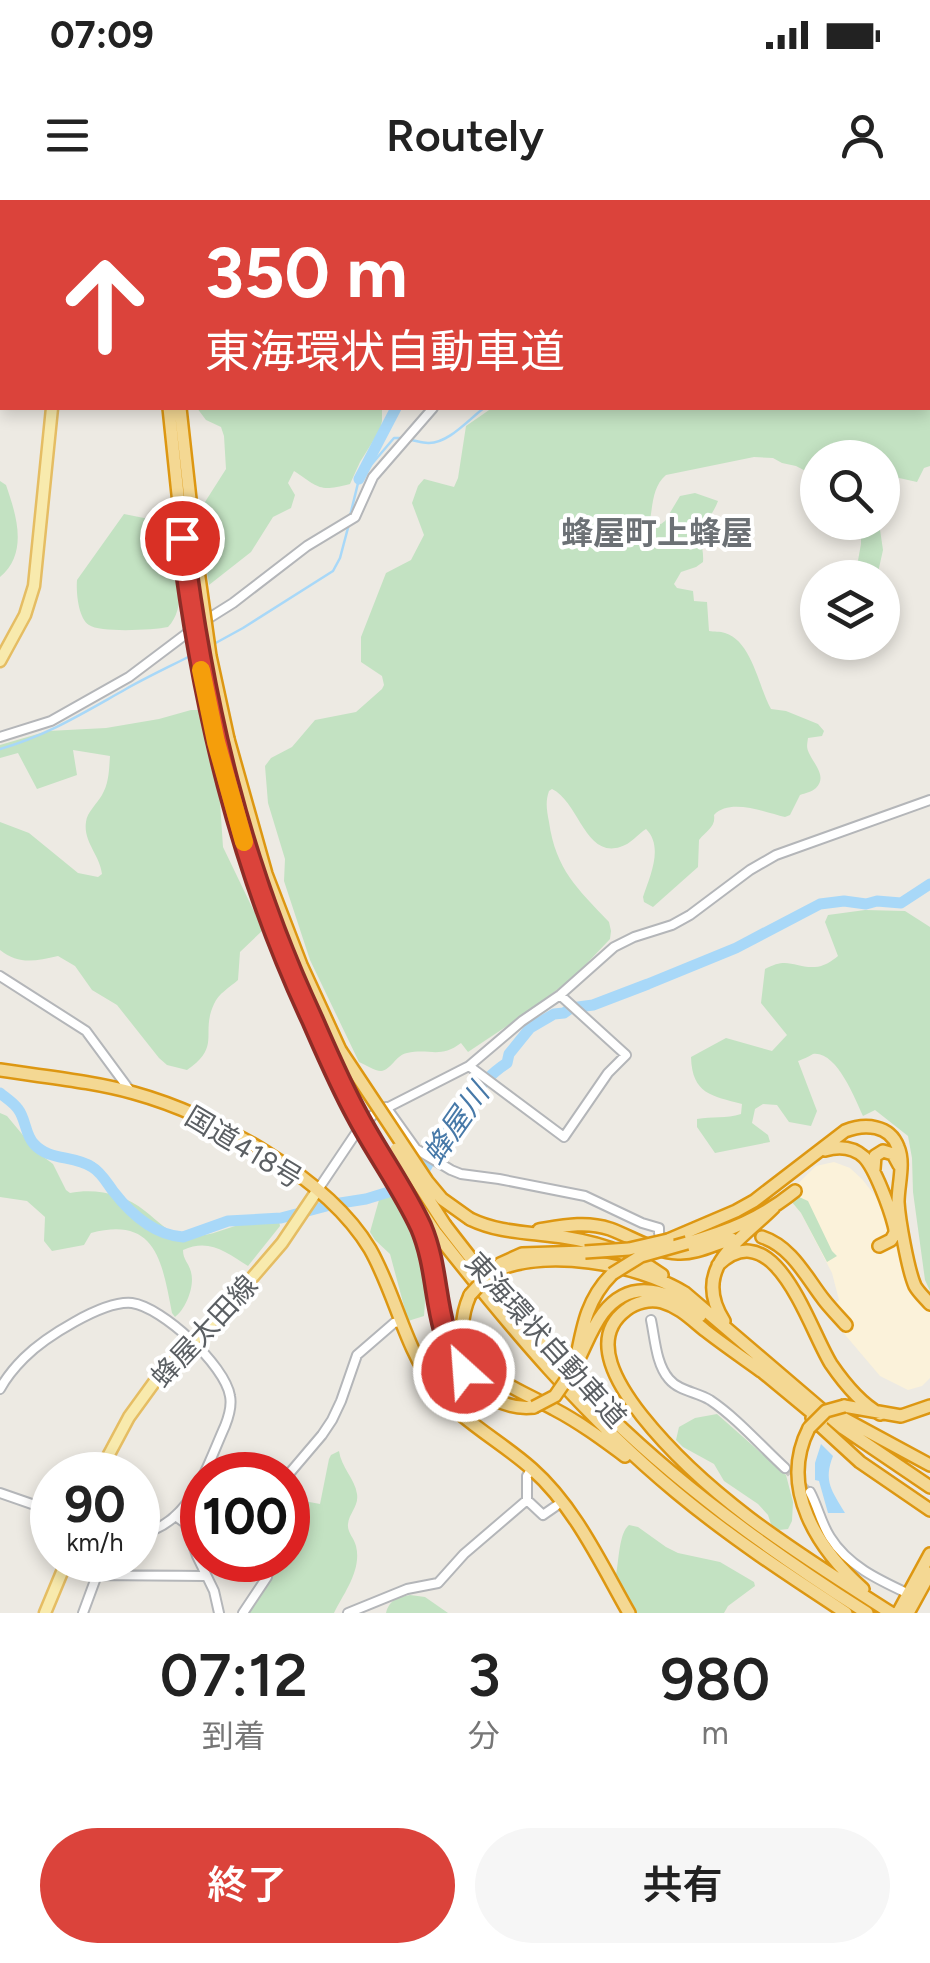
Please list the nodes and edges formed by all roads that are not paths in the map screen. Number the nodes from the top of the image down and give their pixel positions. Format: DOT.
graph roads {
  1 [pos="52,410"];
  2 [pos="169,410"];
  3 [pos="180,410"];
  4 [pos="431,410"];
  5 [pos="0,661"];
  6 [pos="0,737"];
  7 [pos="222,740"];
  8 [pos="930,800"];
  9 [pos="0,976"];
  10 [pos="560,995"];
  11 [pos="334,1053"];
  12 [pos="469,1066"];
  13 [pos="0,1070"];
  14 [pos="342,1083"];
  15 [pos="132,1092"];
  16 [pos="386,1107"];
  17 [pos="817,1153"];
  18 [pos="900,1169"];
  19 [pos="874,1174"];
  20 [pos="795,1191"];
  21 [pos="317,1192"];
  22 [pos="774,1208"];
  23 [pos="441,1229"];
  24 [pos="520,1233"];
  25 [pos="663,1237"];
  26 [pos="762,1238"];
  27 [pos="732,1239"];
  28 [pos="879,1246"];
  29 [pos="718,1265"];
  30 [pos="490,1273"];
  31 [pos="685,1294"];
  32 [pos="930,1304"];
  33 [pos="652,1320"];
  34 [pos="402,1321"];
  35 [pos="846,1325"];
  36 [pos="191,1342"];
  37 [pos="742,1344"];
  38 [pos="574,1370"];
  39 [pos="762,1371"];
  40 [pos="0,1389"];
  41 [pos="799,1398"];
  42 [pos="930,1406"];
  43 [pos="880,1414"];
  44 [pos="110,1452"];
  45 [pos="308,1452"];
  46 [pos="930,1464"];
  47 [pos="532,1468"];
  48 [pos="784,1468"];
  49 [pos="930,1491"];
  50 [pos="810,1492"];
  51 [pos="0,1493"];
  52 [pos="527,1500"];
  53 [pos="30,1504"];
  54 [pos="556,1506"];
  55 [pos="930,1510"];
  56 [pos="177,1517"];
  57 [pos="708,1518"];
  58 [pos="180,1519"];
  59 [pos="160,1527"];
  60 [pos="930,1554"];
  61 [pos="930,1573"];
  62 [pos="58,1582"];
  63 [pos="94,1582"];
  64 [pos="209,1582"];
  65 [pos="263,1582"];
  66 [pos="908,1594"];
  67 [pos="893,1612"];
  68 [pos="45,1613"];
  69 [pos="82,1613"];
  70 [pos="219,1613"];
  71 [pos="243,1613"];
  72 [pos="348,1613"];
  73 [pos="629,1613"];
  74 [pos="846,1613"];
  75 [pos="867,1613"];
  76 [pos="908,1613"];
  1 -- 5 [label="main road"];
  2 -- 7 [label="highway, 東海環状自動車道, bridge"];
  3 -- 7 [label="highway, 東海環状自動車道, bridge"];
  4 -- 6 [label="street"];
  7 -- 11 [label="highway, 東海環状自動車道"];
  8 -- 10 [label="street"];
  9 -- 15 [label="street"];
  10 -- 12 [label="street"];
  10 -- 12 [label="street"];
  11 -- 14 [label="highway, 東海環状自動車道"];
  11 -- 23 [label="highway, 東海環状自動車道, bridge"];
  11 -- 24 [label="highway, bridge"];
  12 -- 16 [label="street"];
  13 -- 15 [label="highway, 国道418号"];
  14 -- 23 [label="highway, 東海環状自動車道, bridge"];
  14 -- 38 [label="highway, bridge"];
  15 -- 21 [label="highway, 国道418号"];
  16 -- 21 [label="street"];
  16 -- 25 [label="street"];
  17 -- 18 [label="highway"];
  17 -- 19 [label="highway"];
  17 -- 25 [label="highway"];
  18 -- 19 [label="highway"];
  18 -- 32 [label="highway"];
  19 -- 28 [label="highway"];
  20 -- 22 [label="highway"];
  21 -- 34 [label="highway, 国道418号"];
  21 -- 36 [label="main road, 蜂屋太田線"];
  22 -- 29 [label="highway"];
  22 -- 38 [label="highway, bridge"];
  23 -- 57 [label="highway, 東海環状自動車道"];
  23 -- 75 [label="highway, 東海環状自動車道"];
  24 -- 27 [label="highway"];
  24 -- 31 [label="highway"];
  25 -- 30 [label="highway, bridge"];
  26 -- 35 [label="highway"];
  29 -- 37 [label="highway"];
  29 -- 43 [label="highway"];
  30 -- 31 [label="highway"];
  30 -- 57 [label="highway, bridge"];
  31 -- 37 [label="highway"];
  33 -- 48 [label="street"];
  34 -- 45 [label="street"];
  34 -- 47 [label="highway, 国道418号"];
  36 -- 40 [label="street"];
  36 -- 44 [label="main road, 蜂屋太田線"];
  36 -- 56 [label="street"];
  37 -- 41 [label="highway"];
  38 -- 39 [label="highway"];
  39 -- 41 [label="highway"];
  39 -- 67 [label="highway"];
  41 -- 46 [label="highway"];
  41 -- 49 [label="highway"];
  41 -- 55 [label="highway"];
  42 -- 43 [label="highway"];
  43 -- 67 [label="highway, bridge"];
  47 -- 52 [label="street"];
  47 -- 73 [label="highway, 国道418号"];
  50 -- 66 [label="street"];
  51 -- 53 [label="street"];
  52 -- 54 [label="street"];
  52 -- 72 [label="street"];
  56 -- 58 [label="street"];
  56 -- 59 [label="street"];
  57 -- 74 [label="highway, 東海環状自動車道"];
  60 -- 66 [label="highway"];
  61 -- 76 [label="highway"];
  62 -- 68 [label="main road"];
  63 -- 69 [label="street"];
  64 -- 70 [label="street"];
  65 -- 71 [label="street"];
  66 -- 67 [label="highway"];
}
